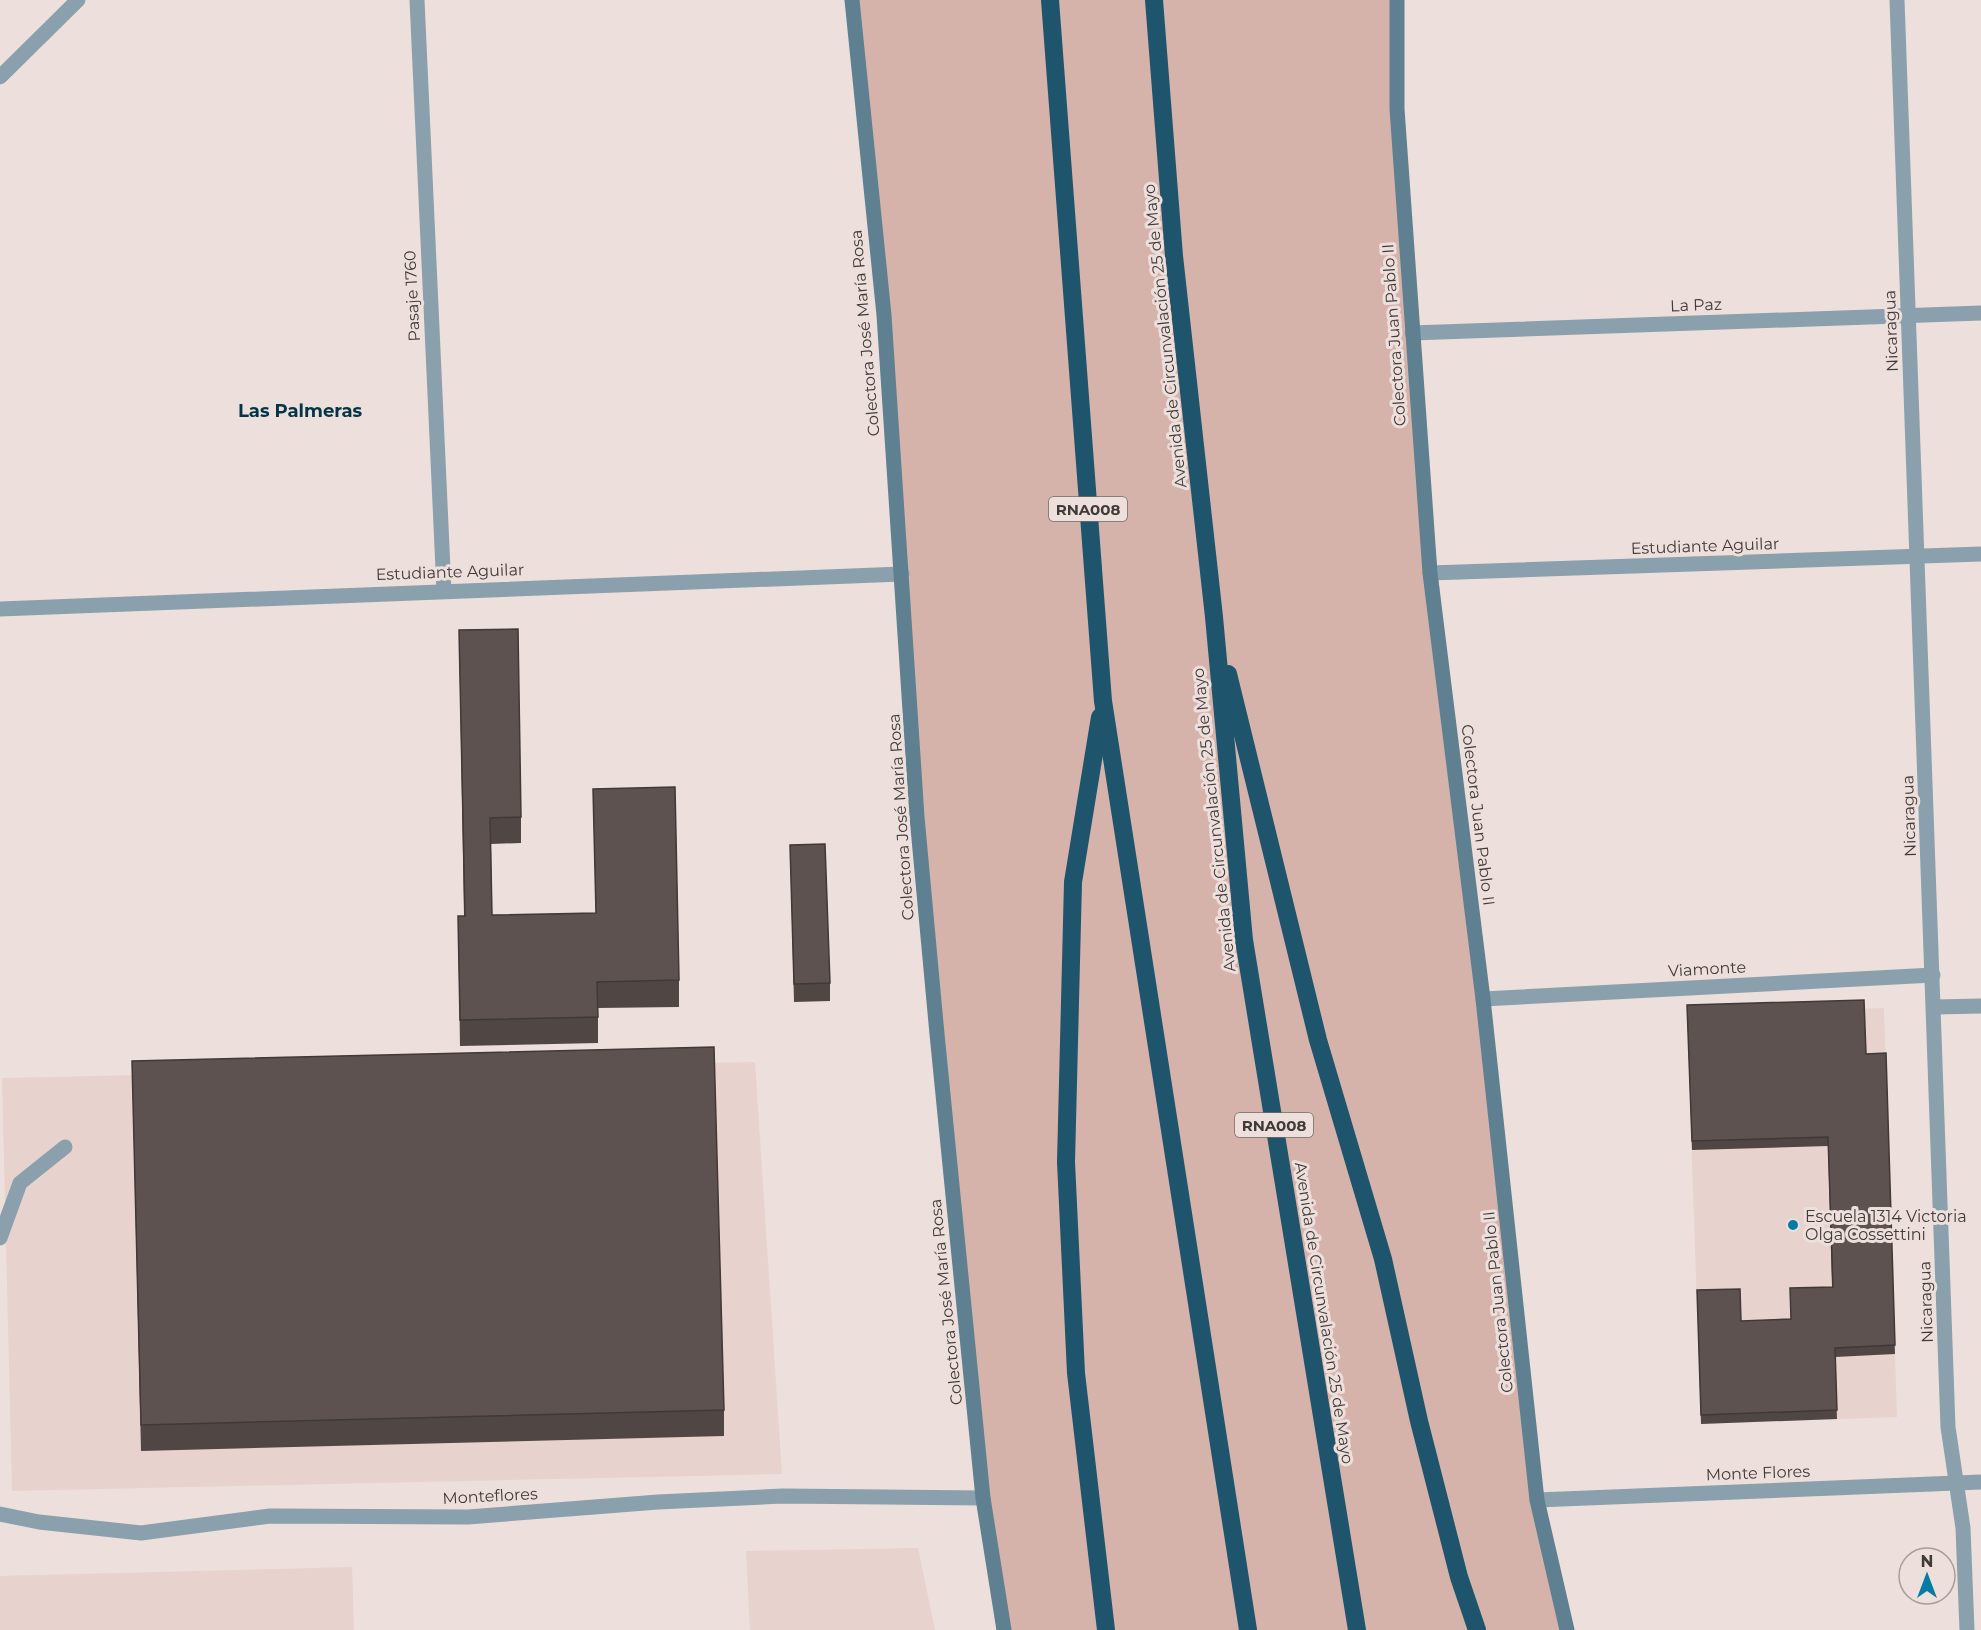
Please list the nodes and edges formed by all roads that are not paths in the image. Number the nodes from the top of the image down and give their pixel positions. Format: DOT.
graph roads {
  1 [pos="78,0"];
  2 [pos="417,0"];
  3 [pos="852,0"];
  4 [pos="1050,0"];
  5 [pos="1154,0"];
  6 [pos="1397,0"];
  7 [pos="1897,0"];
  8 [pos="0,77"];
  9 [pos="1981,313"];
  10 [pos="1909,315"];
  11 [pos="1412,333"];
  12 [pos="1981,554"];
  13 [pos="1918,556"];
  14 [pos="1430,573"];
  15 [pos="902,574"];
  16 [pos="444,591"];
  17 [pos="0,609"];
  18 [pos="1214,617"];
  19 [pos="1103,701"];
  20 [pos="1933,975"];
  21 [pos="1483,999"];
  22 [pos="1981,1006"];
  23 [pos="1935,1007"];
  24 [pos="65,1147"];
  25 [pos="0,1238"];
  26 [pos="1981,1482"];
  27 [pos="1956,1483"];
  28 [pos="983,1498"];
  29 [pos="1537,1500"];
  30 [pos="0,1514"];
  31 [pos="1004,1630"];
  32 [pos="1106,1630"];
  33 [pos="1248,1630"];
  34 [pos="1357,1630"];
  35 [pos="1477,1630"];
  36 [pos="1567,1630"];
  37 [pos="1967,1630"];
  1 -- 8 [label="street"];
  2 -- 16 [label="street, Pasaje 1760"];
  3 -- 15 [label="main road, Colectora José María Rosa"];
  4 -- 19 [label="highway, RNA008"];
  5 -- 18 [label="highway, Avenida de Circunvalación 25 de Mayo / RNA008"];
  6 -- 11 [label="main road, Colectora Juan Pablo II"];
  7 -- 10 [label="street, Nicaragua"];
  9 -- 10 [label="street, La Paz"];
  10 -- 11 [label="street, La Paz"];
  10 -- 13 [label="street, Nicaragua"];
  11 -- 14 [label="main road, Colectora Juan Pablo II"];
  12 -- 13 [label="street, Estudiante Aguilar"];
  13 -- 14 [label="street, Estudiante Aguilar"];
  13 -- 20 [label="street, Nicaragua"];
  14 -- 21 [label="main road, Colectora Juan Pablo II"];
  15 -- 16 [label="street, Estudiante Aguilar"];
  15 -- 28 [label="main road, Colectora José María Rosa"];
  16 -- 17 [label="street, Estudiante Aguilar"];
  18 -- 34 [label="highway, Avenida de Circunvalación 25 de Mayo / RNA008"];
  18 -- 35 [label="highway"];
  19 -- 32 [label="highway, RNA008"];
  19 -- 33 [label="highway, RNA008"];
  20 -- 21 [label="street, Viamonte"];
  20 -- 23 [label="street, Nicaragua"];
  21 -- 29 [label="main road, Colectora Juan Pablo II"];
  22 -- 23 [label="street"];
  23 -- 27 [label="street, Nicaragua"];
  24 -- 25 [label="street"];
  26 -- 27 [label="street, Monte Flores"];
  27 -- 29 [label="street, Monte Flores"];
  27 -- 37 [label="street, Nicaragua"];
  28 -- 30 [label="street, Monteflores"];
  28 -- 31 [label="main road, Colectora José María Rosa"];
  29 -- 36 [label="main road, Colectora Juan Pablo II"];
}
